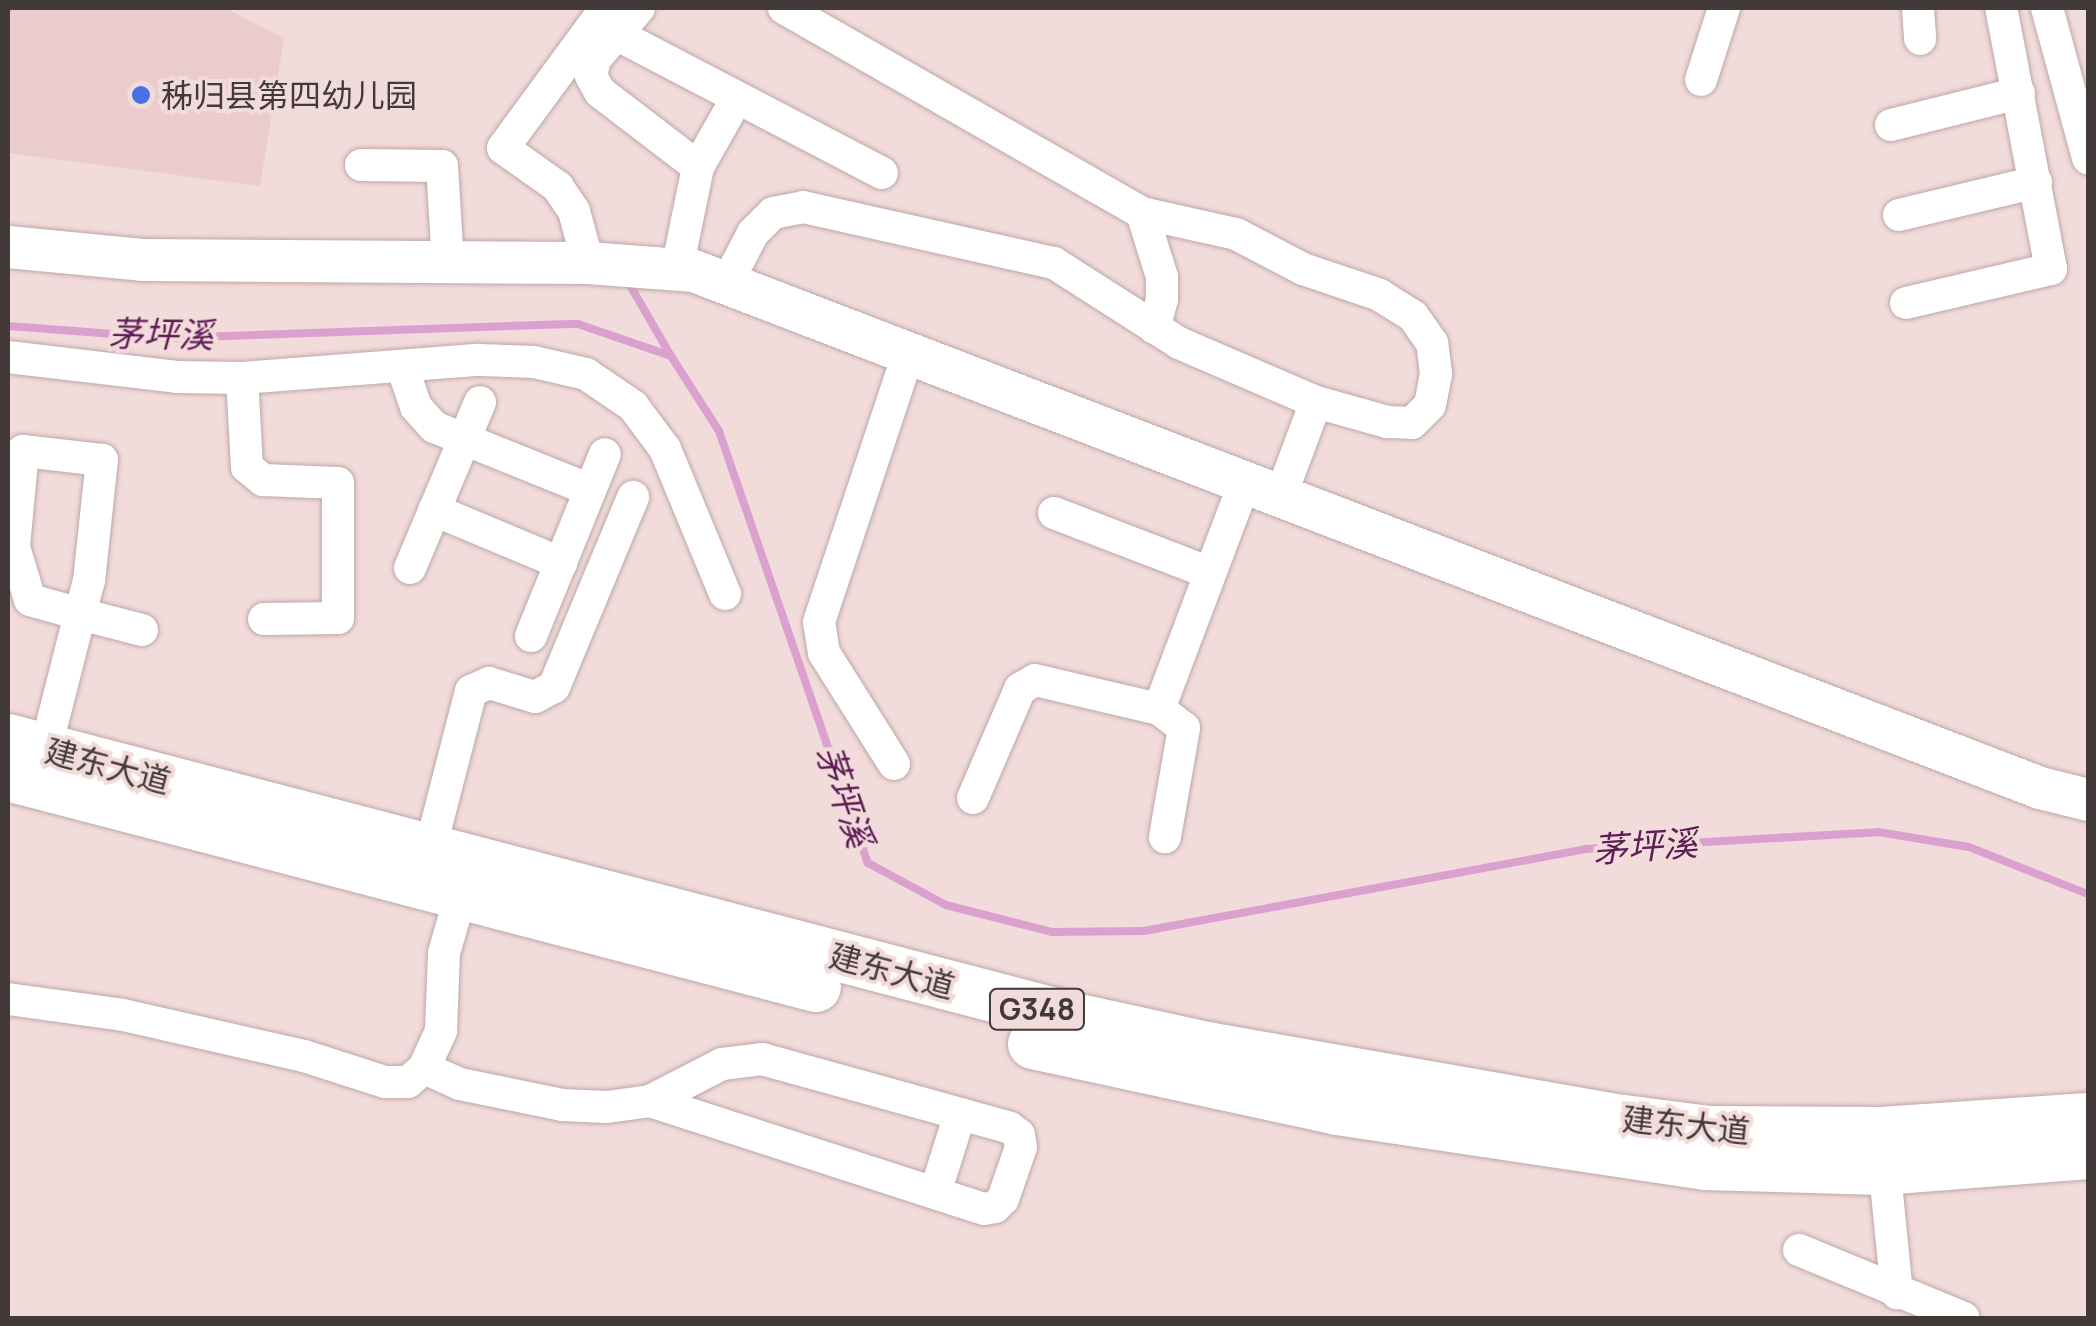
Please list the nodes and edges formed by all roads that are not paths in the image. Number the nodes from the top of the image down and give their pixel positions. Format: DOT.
graph roads {
  1 [pos="639,8"];
  2 [pos="784,8"];
  3 [pos="1724,8"];
  4 [pos="2001,8"];
  5 [pos="2047,8"];
  6 [pos="611,21"];
  7 [pos="1702,80"];
  8 [pos="2018,94"];
  9 [pos="737,98"];
  10 [pos="1891,125"];
  11 [pos="2088,158"];
  12 [pos="361,165"];
  13 [pos="698,167"];
  14 [pos="882,173"];
  15 [pos="2036,182"];
  16 [pos="1142,213"];
  17 [pos="1899,215"];
  18 [pos="1201,225"];
  19 [pos="8,247"];
  20 [pos="448,262"];
  21 [pos="588,263"];
  22 [pos="677,269"];
  23 [pos="1162,277"];
  24 [pos="728,282"];
  25 [pos="1906,303"];
  26 [pos="1154,328"];
  27 [pos="909,351"];
  28 [pos="8,357"];
  29 [pos="402,366"];
  30 [pos="242,378"];
  31 [pos="480,402"];
  32 [pos="1316,402"];
  33 [pos="465,439"];
  34 [pos="605,454"];
  35 [pos="1263,488"];
  36 [pos="590,490"];
  37 [pos="633,497"];
  38 [pos="434,510"];
  39 [pos="1054,514"];
  40 [pos="560,563"];
  41 [pos="410,568"];
  42 [pos="1210,573"];
  43 [pos="725,594"];
  44 [pos="80,614"];
  45 [pos="264,619"];
  46 [pos="142,630"];
  47 [pos="530,636"];
  48 [pos="1159,709"];
  49 [pos="24,762"];
  50 [pos="894,764"];
  51 [pos="973,798"];
  52 [pos="2088,800"];
  53 [pos="1165,836"];
  54 [pos="446,872"];
  55 [pos="8,999"];
  56 [pos="424,1068"];
  57 [pos="650,1102"];
  58 [pos="960,1114"];
  59 [pos="2088,1118"];
  60 [pos="1883,1151"];
  61 [pos="2088,1154"];
  62 [pos="935,1193"];
  63 [pos="1799,1250"];
  64 [pos="1898,1293"];
  65 [pos="1964,1318"];
  1 -- 6 [label="street"];
  2 -- 16 [label="street"];
  3 -- 7 [label="street"];
  4 -- 8 [label="street"];
  5 -- 11 [label="street"];
  6 -- 9 [label="street"];
  6 -- 13 [label="street"];
  6 -- 21 [label="street"];
  8 -- 10 [label="street"];
  8 -- 15 [label="street"];
  9 -- 13 [label="street"];
  9 -- 14 [label="street"];
  12 -- 20 [label="street"];
  13 -- 22 [label="street"];
  15 -- 17 [label="street"];
  15 -- 25 [label="street"];
  16 -- 18 [label="street"];
  16 -- 23 [label="street"];
  18 -- 23 [label="street"];
  18 -- 32 [label="street"];
  19 -- 20 [label="main road"];
  20 -- 21 [label="main road"];
  21 -- 22 [label="main road"];
  22 -- 24 [label="main road"];
  23 -- 26 [label="street"];
  24 -- 26 [label="street"];
  24 -- 27 [label="main road"];
  26 -- 32 [label="street"];
  27 -- 35 [label="main road"];
  27 -- 50 [label="street"];
  28 -- 30 [label="street"];
  29 -- 30 [label="street"];
  29 -- 33 [label="street"];
  29 -- 43 [label="street"];
  30 -- 45 [label="street"];
  31 -- 33 [label="street"];
  32 -- 35 [label="street"];
  33 -- 36 [label="street"];
  33 -- 38 [label="street"];
  34 -- 36 [label="street"];
  35 -- 42 [label="street"];
  35 -- 52 [label="main road"];
  36 -- 40 [label="street"];
  37 -- 54 [label="street"];
  38 -- 40 [label="street"];
  38 -- 41 [label="street"];
  39 -- 42 [label="street"];
  40 -- 47 [label="street"];
  42 -- 48 [label="street"];
  44 -- 44 [label="street"];
  44 -- 46 [label="street"];
  44 -- 49 [label="street"];
  48 -- 51 [label="street"];
  48 -- 53 [label="street"];
  49 -- 54 [label="highway, 建东大道 / G348"];
  54 -- 56 [label="street"];
  54 -- 60 [label="highway, 建东大道 / G348"];
  55 -- 56 [label="street"];
  56 -- 57 [label="street"];
  57 -- 58 [label="street"];
  57 -- 62 [label="street"];
  58 -- 62 [label="street"];
  58 -- 62 [label="street"];
  59 -- 60 [label="highway, 建东大道 / G348"];
  60 -- 61 [label="highway, 建东大道 / G348"];
  60 -- 64 [label="street"];
  63 -- 64 [label="street"];
  64 -- 65 [label="street"];
}
